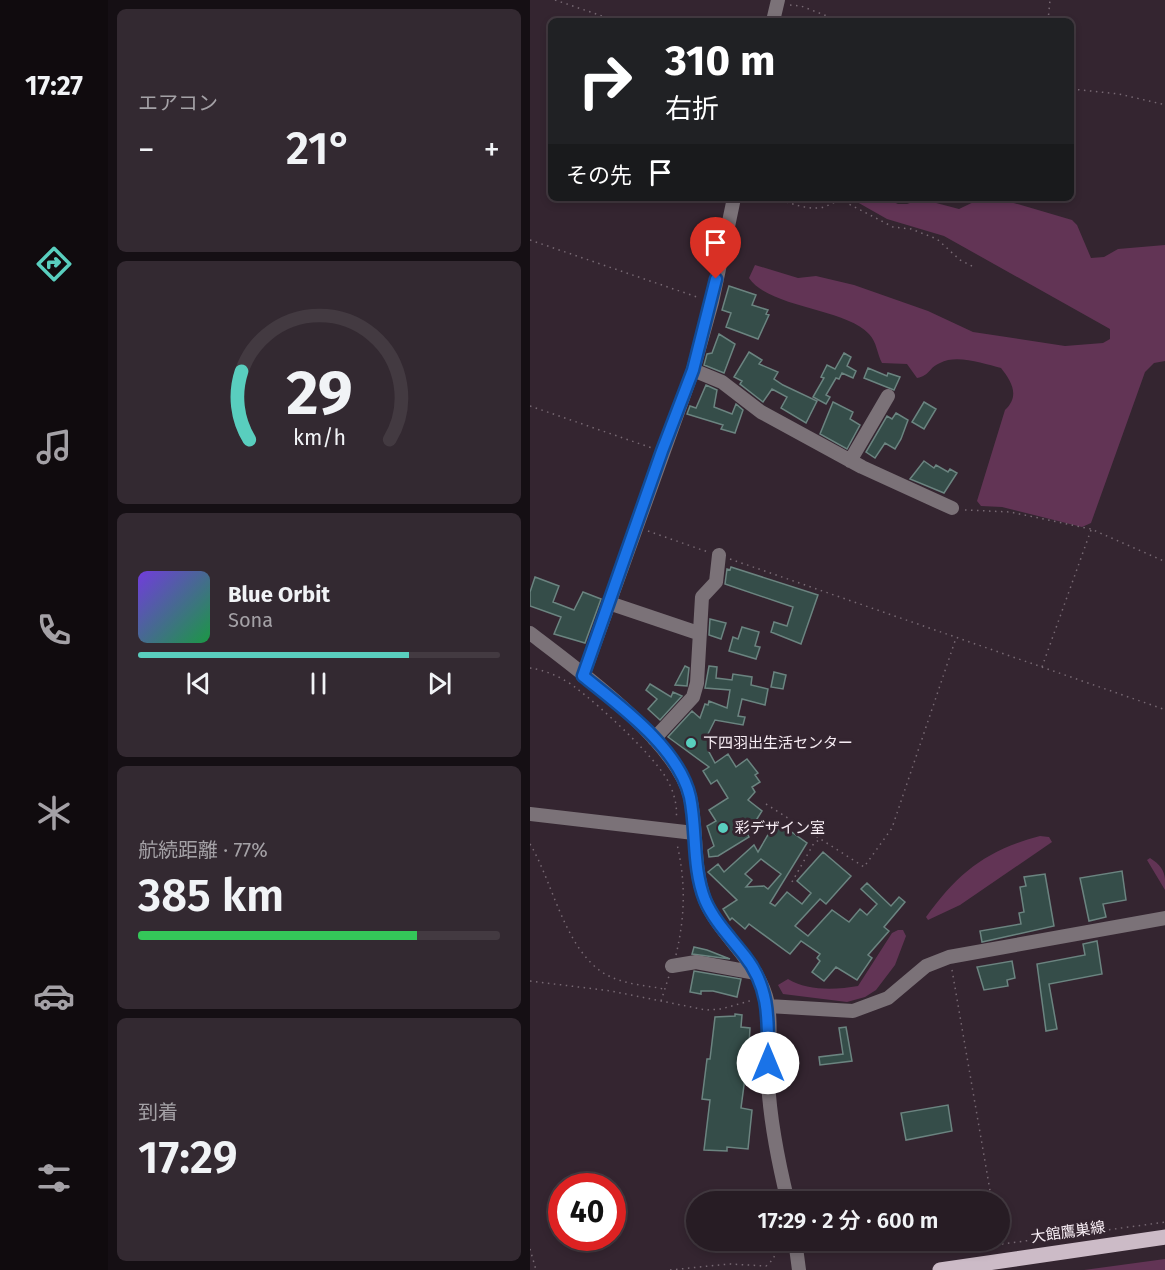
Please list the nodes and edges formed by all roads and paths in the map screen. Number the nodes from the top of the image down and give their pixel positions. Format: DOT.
graph roads {
  1 [pos="555,0"];
  2 [pos="1050,0"];
  3 [pos="778,2"];
  4 [pos="608,18"];
  5 [pos="774,18"];
  6 [pos="832,18"];
  7 [pos="1048,18"];
  8 [pos="1074,89"];
  9 [pos="1166,105"];
  10 [pos="733,201"];
  11 [pos="784,201"];
  12 [pos="837,201"];
  13 [pos="843,201"];
  14 [pos="530,240"];
  15 [pos="976,268"];
  16 [pos="712,302"];
  17 [pos="693,370"];
  18 [pos="888,396"];
  19 [pos="530,406"];
  20 [pos="662,451"];
  21 [pos="850,461"];
  22 [pos="952,508"];
  23 [pos="635,526"];
  24 [pos="1091,529"];
  25 [pos="719,555"];
  26 [pos="1166,562"];
  27 [pos="609,603"];
  28 [pos="530,633"];
  29 [pos="698,633"];
  30 [pos="956,638"];
  31 [pos="1042,667"];
  32 [pos="530,668"];
  33 [pos="583,676"];
  34 [pos="1166,710"];
  35 [pos="654,739"];
  36 [pos="766,804"];
  37 [pos="530,814"];
  38 [pos="673,831"];
  39 [pos="694,833"];
  40 [pos="820,839"];
  41 [pos="530,844"];
  42 [pos="792,882"];
  43 [pos="1166,918"];
  44 [pos="950,957"];
  45 [pos="672,966"];
  46 [pos="756,972"];
  47 [pos="530,981"];
  48 [pos="664,989"];
  49 [pos="661,1001"];
  50 [pos="767,1003"];
  51 [pos="785,1191"];
  52 [pos="990,1191"];
  53 [pos="1166,1222"];
  54 [pos="1166,1237"];
  55 [pos="1010,1243"];
  56 [pos="530,1249"];
  57 [pos="777,1251"];
  58 [pos="796,1251"];
  59 [pos="536,1270"];
  60 [pos="670,1270"];
  61 [pos="799,1270"];
  62 [pos="940,1270"];
  1 -- 4 [label="path"];
  2 -- 7 [label="path"];
  3 -- 5 [label="street"];
  3 -- 6 [label="path"];
  8 -- 9 [label="path"];
  10 -- 16 [label="street"];
  11 -- 12 [label="path"];
  13 -- 15 [label="path"];
  14 -- 16 [label="path"];
  16 -- 17 [label="street"];
  17 -- 20 [label="street"];
  17 -- 21 [label="street"];
  18 -- 21 [label="street"];
  19 -- 20 [label="path"];
  20 -- 23 [label="street"];
  21 -- 22 [label="street"];
  22 -- 24 [label="path"];
  23 -- 25 [label="path"];
  23 -- 27 [label="street"];
  24 -- 26 [label="path"];
  24 -- 31 [label="path"];
  25 -- 29 [label="street"];
  25 -- 30 [label="path"];
  27 -- 29 [label="street"];
  27 -- 33 [label="street"];
  28 -- 33 [label="street"];
  29 -- 35 [label="street"];
  30 -- 31 [label="path"];
  30 -- 40 [label="path"];
  31 -- 34 [label="path"];
  32 -- 38 [label="path"];
  33 -- 35 [label="street"];
  35 -- 39 [label="street"];
  36 -- 40 [label="path"];
  37 -- 38 [label="street"];
  38 -- 39 [label="street"];
  38 -- 45 [label="path"];
  39 -- 46 [label="street"];
  40 -- 42 [label="path"];
  41 -- 48 [label="path"];
  43 -- 44 [label="street"];
  44 -- 50 [label="street"];
  44 -- 52 [label="path"];
  45 -- 46 [label="street"];
  45 -- 48 [label="path"];
  46 -- 50 [label="street"];
  47 -- 49 [label="path"];
  48 -- 49 [label="path"];
  49 -- 50 [label="path"];
  50 -- 51 [label="street"];
  53 -- 55 [label="path"];
  54 -- 62 [label="main road, 大館鷹巣線"];
  56 -- 59 [label="path"];
  57 -- 60 [label="path"];
  58 -- 61 [label="street"];
}
